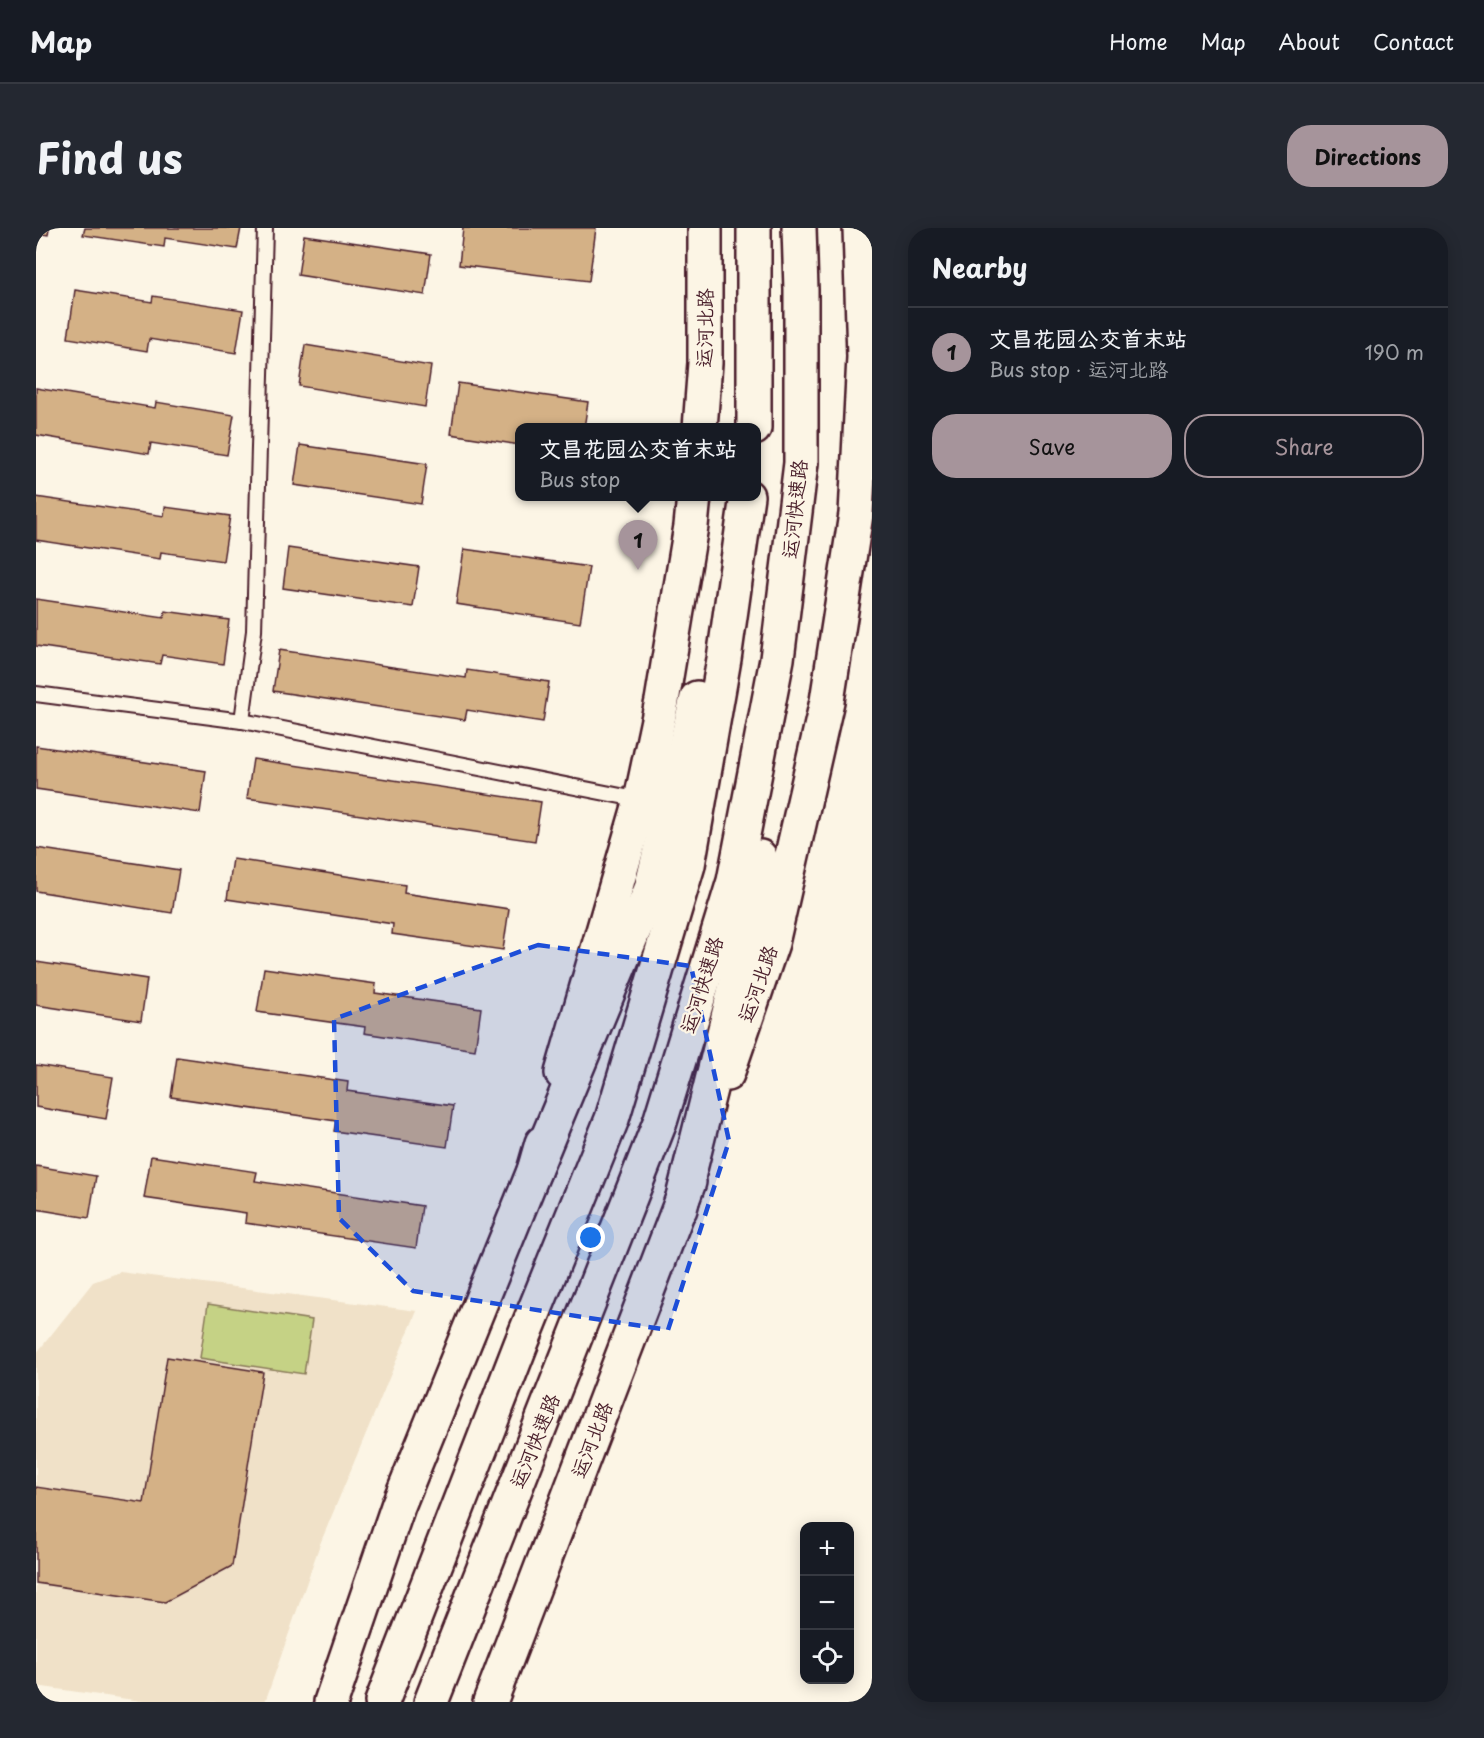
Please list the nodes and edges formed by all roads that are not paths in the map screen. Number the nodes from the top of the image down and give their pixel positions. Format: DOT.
graph roads {
  1 [pos="265,228"];
  2 [pos="705,228"];
  3 [pos="754,228"];
  4 [pos="799,228"];
  5 [pos="860,228"];
  6 [pos="801,290"];
  7 [pos="700,423"];
  8 [pos="754,423"];
  9 [pos="694,501"];
  10 [pos="746,501"];
  11 [pos="735,583"];
  12 [pos="36,693"];
  13 [pos="242,721"];
  14 [pos="641,800"];
  15 [pos="534,1171"];
  16 [pos="680,1209"];
  17 [pos="331,1702"];
  18 [pos="382,1702"];
  19 [pos="431,1702"];
  20 [pos="490,1702"];
  1 -- 13 [label="lane"];
  2 -- 7 [label="main road, 运河北路"];
  3 -- 8 [label="main road"];
  4 -- 6 [label="main road, 运河快速路"];
  5 -- 16 [label="main road, 运河北路"];
  6 -- 16 [label="main road"];
  6 -- 19 [label="main road, 运河快速路"];
  9 -- 14 [label="main road"];
  10 -- 11 [label="main road"];
  11 -- 15 [label="main road"];
  11 -- 18 [label="main road"];
  12 -- 13 [label="lane"];
  13 -- 14 [label="lane"];
  14 -- 15 [label="main road"];
  15 -- 17 [label="main road"];
  16 -- 20 [label="main road, 运河北路"];
}
